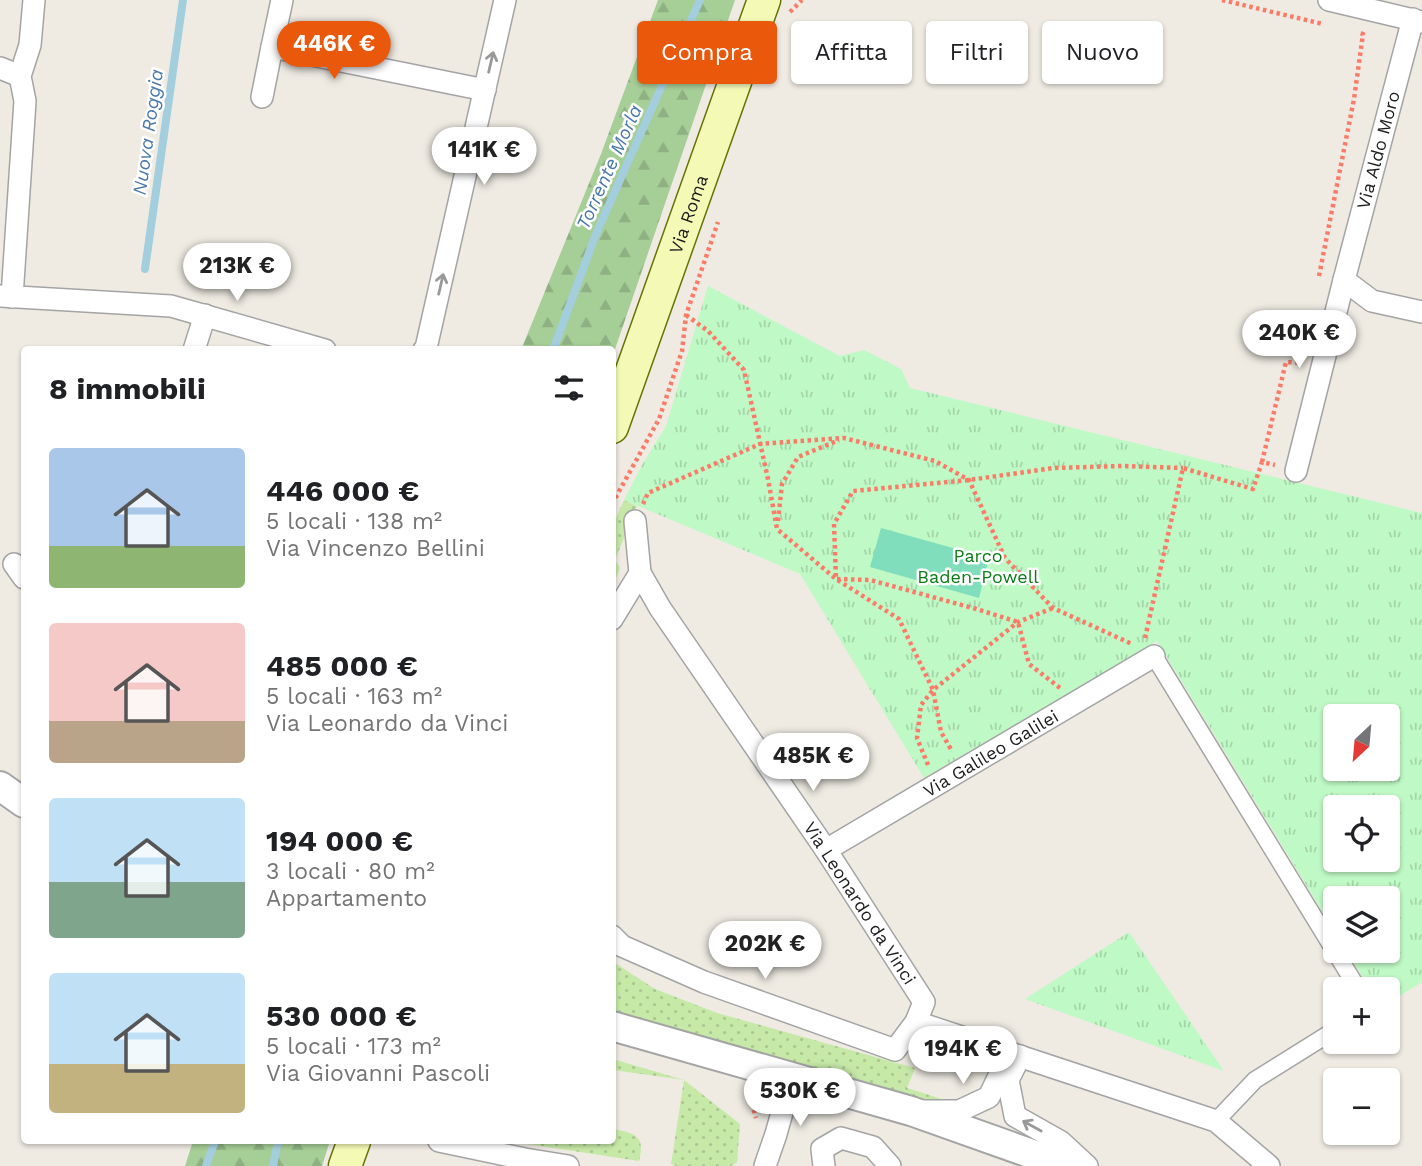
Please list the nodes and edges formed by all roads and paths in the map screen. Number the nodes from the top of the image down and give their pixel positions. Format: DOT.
graph roads {
  1 [pos="34,0"];
  2 [pos="282,0"];
  3 [pos="505,0"];
  4 [pos="794,0"];
  5 [pos="802,0"];
  6 [pos="1222,0"];
  7 [pos="1329,0"];
  8 [pos="777,6"];
  9 [pos="1418,21"];
  10 [pos="1329,25"];
  11 [pos="1353,31"];
  12 [pos="272,47"];
  13 [pos="0,68"];
  14 [pos="20,76"];
  15 [pos="485,90"];
  16 [pos="262,97"];
  17 [pos="722,209"];
  18 [pos="1344,281"];
  19 [pos="1317,285"];
  20 [pos="6,296"];
  21 [pos="1422,312"];
  22 [pos="205,315"];
  23 [pos="686,315"];
  24 [pos="195,346"];
  25 [pos="311,346"];
  26 [pos="426,346"];
  27 [pos="1304,351"];
  28 [pos="616,417"];
  29 [pos="845,438"];
  30 [pos="760,444"];
  31 [pos="1262,462"];
  32 [pos="1183,468"];
  33 [pos="1296,471"];
  34 [pos="969,480"];
  35 [pos="616,497"];
  36 [pos="635,521"];
  37 [pos="777,529"];
  38 [pos="640,573"];
  39 [pos="836,579"];
  40 [pos="1054,608"];
  41 [pos="616,612"];
  42 [pos="1018,622"];
  43 [pos="1154,656"];
  44 [pos="933,690"];
  45 [pos="1077,702"];
  46 [pos="962,769"];
  47 [pos="936,785"];
  48 [pos="0,786"];
  49 [pos="21,801"];
  50 [pos="826,850"];
  51 [pos="616,940"];
  52 [pos="1351,977"];
  53 [pos="916,1022"];
  54 [pos="616,1027"];
  55 [pos="1323,1038"];
  56 [pos="1015,1055"];
  57 [pos="792,1077"];
  58 [pos="911,1111"];
  59 [pos="1216,1121"];
  60 [pos="353,1144"];
  61 [pos="453,1144"];
  62 [pos="345,1166"];
  63 [pos="568,1166"];
  64 [pos="765,1166"];
  65 [pos="824,1166"];
  66 [pos="890,1166"];
  67 [pos="1066,1166"];
  68 [pos="1087,1166"];
  69 [pos="1269,1166"];
  1 -- 14 [label="street"];
  2 -- 12 [label="street"];
  15 -- 3 [label="street, one-way"];
  4 -- 8 [label="path"];
  5 -- 8 [label="path"];
  6 -- 10 [label="path"];
  7 -- 9 [label="street"];
  8 -- 28 [label="main road, Via Roma"];
  9 -- 18 [label="street, Via Aldo Moro"];
  11 -- 19 [label="path"];
  12 -- 15 [label="street"];
  12 -- 16 [label="street"];
  13 -- 14 [label="street"];
  14 -- 20 [label="street"];
  26 -- 15 [label="street, one-way"];
  17 -- 23 [label="path"];
  18 -- 21 [label="street"];
  18 -- 33 [label="street, Via Aldo Moro"];
  20 -- 22 [label="street"];
  22 -- 24 [label="street"];
  22 -- 25 [label="street"];
  23 -- 30 [label="path"];
  23 -- 35 [label="path"];
  27 -- 31 [label="path"];
  29 -- 30 [label="path"];
  29 -- 34 [label="path"];
  29 -- 37 [label="path"];
  30 -- 36 [label="path"];
  30 -- 37 [label="path"];
  31 -- 32 [label="path"];
  31 -- 33 [label="path"];
  32 -- 34 [label="path"];
  32 -- 40 [label="path"];
  34 -- 39 [label="path"];
  34 -- 40 [label="path"];
  36 -- 38 [label="street, Via Leonardo da Vinci"];
  37 -- 39 [label="path"];
  38 -- 41 [label="street"];
  38 -- 50 [label="street, Via Leonardo da Vinci"];
  39 -- 42 [label="path"];
  39 -- 44 [label="path"];
  40 -- 42 [label="path"];
  42 -- 44 [label="path"];
  42 -- 45 [label="path"];
  43 -- 45 [label="street, Via Galileo Galilei"];
  43 -- 52 [label="street"];
  44 -- 46 [label="path"];
  44 -- 47 [label="path"];
  45 -- 46 [label="street, Via Galileo Galilei"];
  46 -- 47 [label="street, Via Galileo Galilei"];
  47 -- 50 [label="street, Via Galileo Galilei"];
  48 -- 49 [label="street"];
  50 -- 53 [label="street, Via Leonardo da Vinci"];
  51 -- 53 [label="street"];
  53 -- 56 [label="street"];
  54 -- 57 [label="street"];
  55 -- 59 [label="street"];
  56 -- 58 [label="street"];
  56 -- 59 [label="street"];
  68 -- 56 [label="street, one-way"];
  57 -- 58 [label="street"];
  57 -- 64 [label="street"];
  58 -- 67 [label="street"];
  59 -- 69 [label="street"];
  60 -- 62 [label="main road"];
  61 -- 63 [label="street"];
  65 -- 66 [label="street"];
}
